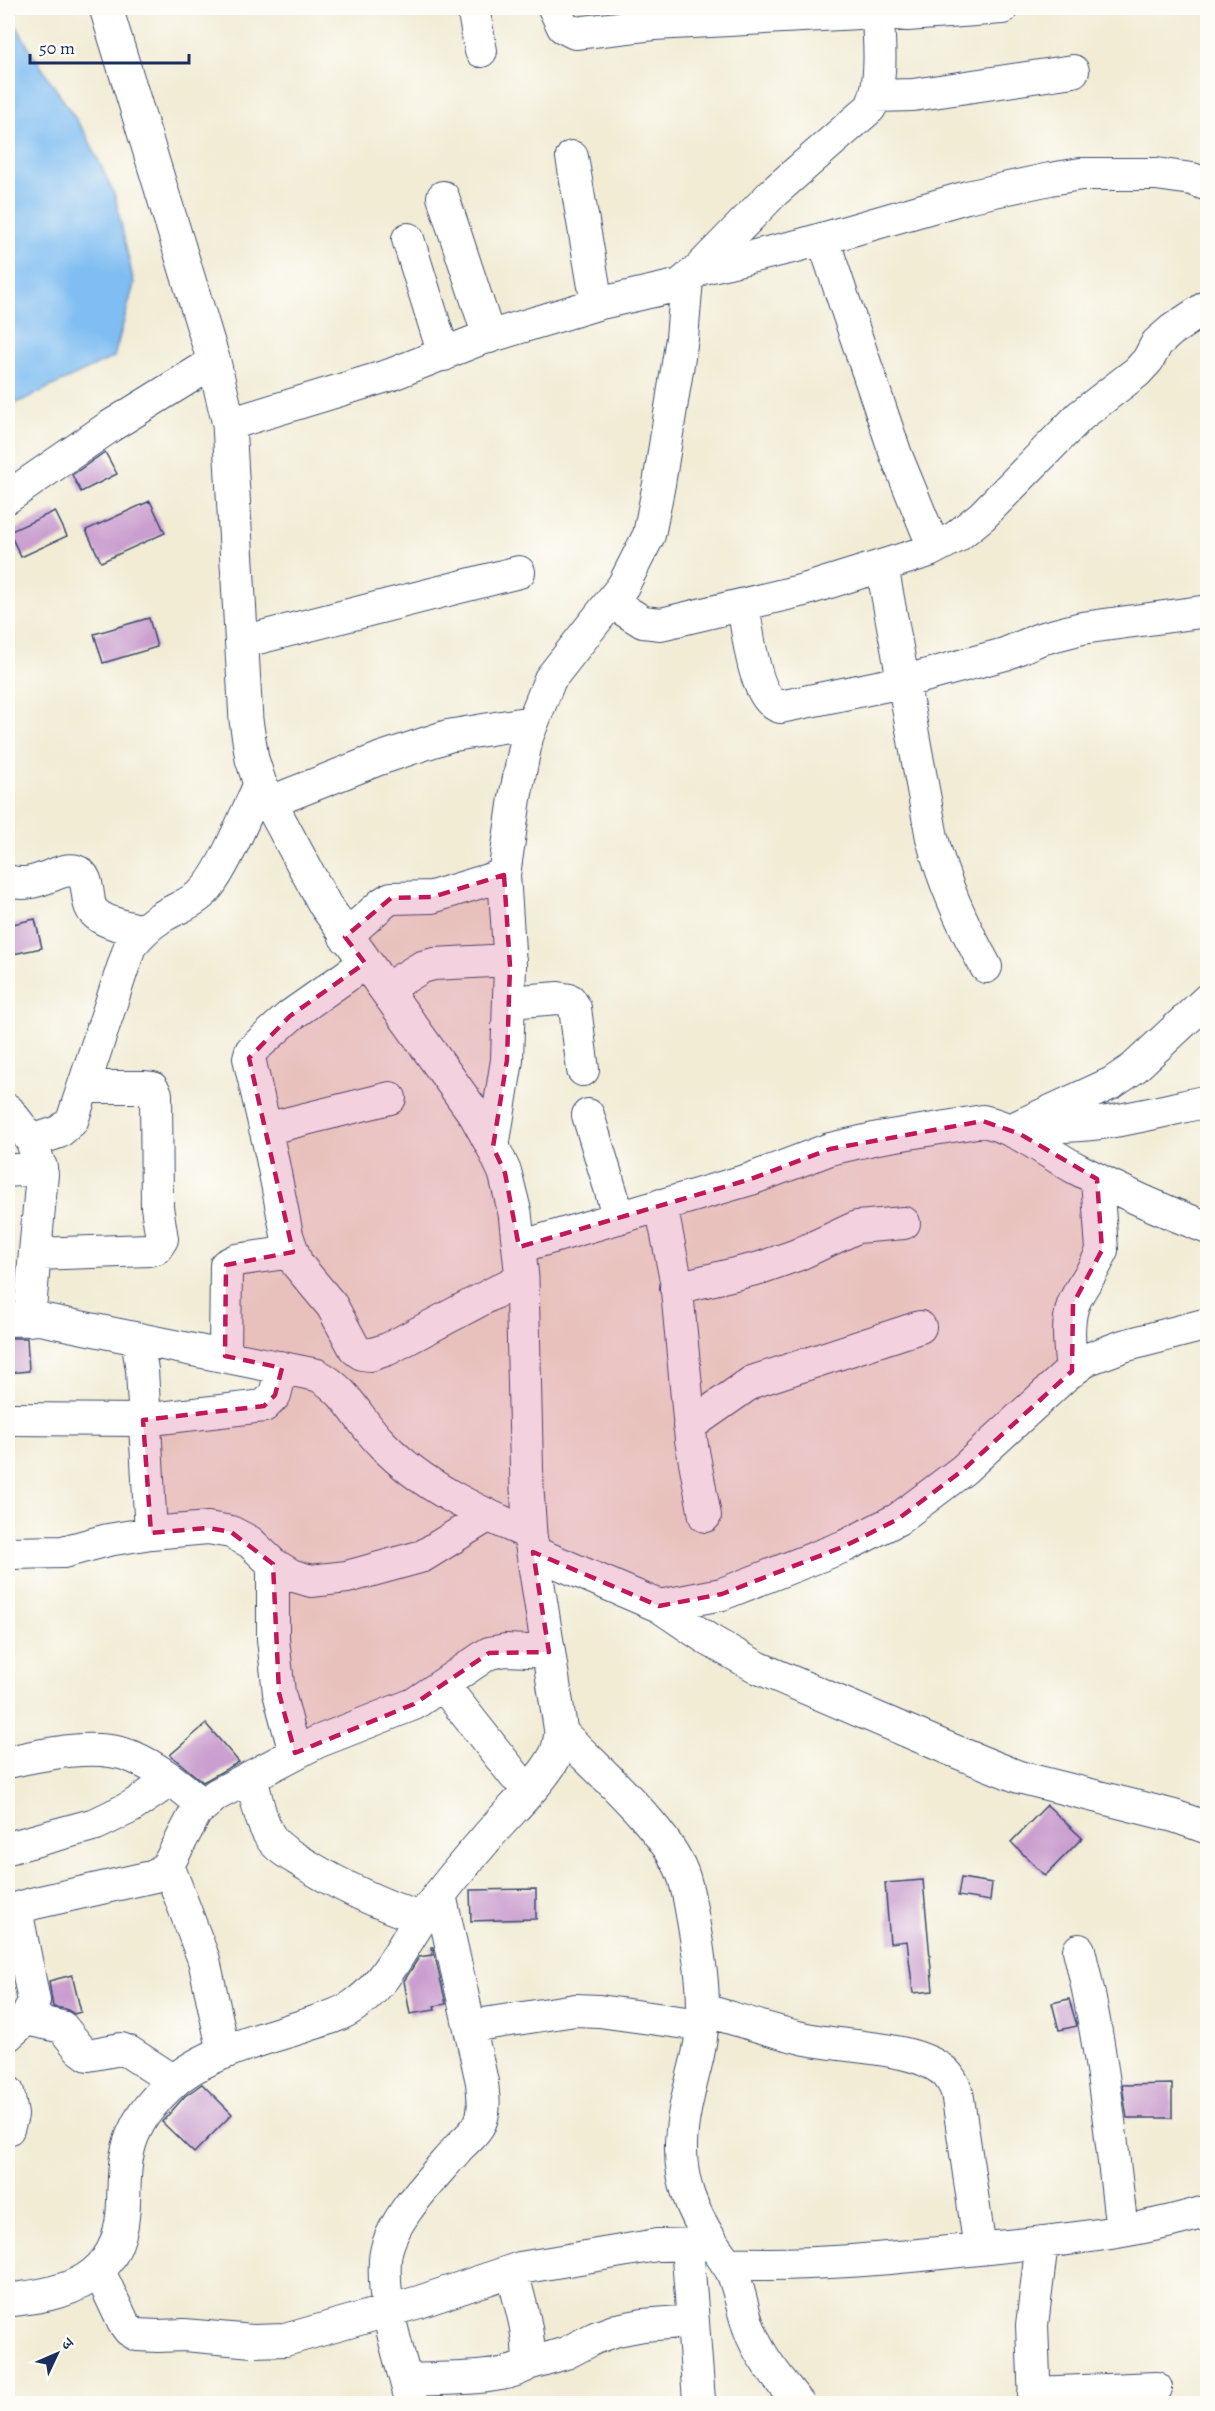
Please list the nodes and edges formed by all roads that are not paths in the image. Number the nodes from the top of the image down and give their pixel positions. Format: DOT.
graph roads {
  1 [pos="106,8"];
  2 [pos="473,8"];
  3 [pos="554,8"];
  4 [pos="1002,8"];
  5 [pos="878,10"];
  6 [pos="653,16"];
  7 [pos="481,51"];
  8 [pos="1073,71"];
  9 [pos="875,96"];
  10 [pos="572,157"];
  11 [pos="1208,185"];
  12 [pos="442,197"];
  13 [pos="408,239"];
  14 [pos="823,239"];
  15 [pos="693,274"];
  16 [pos="597,304"];
  17 [pos="1208,306"];
  18 [pos="489,337"];
  19 [pos="444,355"];
  20 [pos="214,362"];
  21 [pos="229,424"];
  22 [pos="8,497"];
  23 [pos="934,548"];
  24 [pos="882,566"];
  25 [pos="519,572"];
  26 [pos="611,602"];
  27 [pos="743,604"];
  28 [pos="1201,612"];
  29 [pos="242,642"];
  30 [pos="902,682"];
  31 [pos="532,722"];
  32 [pos="264,794"];
  33 [pos="504,875"];
  34 [pos="8,881"];
  35 [pos="142,931"];
  36 [pos="345,937"];
  37 [pos="510,960"];
  38 [pos="365,963"];
  39 [pos="986,967"];
  40 [pos="386,989"];
  41 [pos="1208,999"];
  42 [pos="509,1002"];
  43 [pos="583,1070"];
  44 [pos="84,1087"];
  45 [pos="390,1098"];
  46 [pos="1208,1101"];
  47 [pos="8,1110"];
  48 [pos="588,1115"];
  49 [pos="1017,1126"];
  50 [pos="265,1129"];
  51 [pos="493,1147"];
  52 [pos="36,1154"];
  53 [pos="8,1171"];
  54 [pos="1097,1179"];
  55 [pos="661,1206"];
  56 [pos="619,1218"];
  57 [pos="904,1223"];
  58 [pos="1208,1228"];
  59 [pos="293,1252"];
  60 [pos="35,1254"];
  61 [pos="520,1263"];
  62 [pos="676,1288"];
  63 [pos="18,1320"];
  64 [pos="1208,1324"];
  65 [pos="920,1327"];
  66 [pos="137,1340"];
  67 [pos="362,1354"];
  68 [pos="225,1356"];
  69 [pos="279,1367"];
  70 [pos="1072,1371"];
  71 [pos="325,1379"];
  72 [pos="8,1419"];
  73 [pos="143,1420"];
  74 [pos="689,1426"];
  75 [pos="486,1514"];
  76 [pos="705,1516"];
  77 [pos="151,1533"];
  78 [pos="532,1543"];
  79 [pos="8,1553"];
  80 [pos="273,1564"];
  81 [pos="659,1606"];
  82 [pos="549,1652"];
  83 [pos="443,1685"];
  84 [pos="561,1732"];
  85 [pos="295,1753"];
  86 [pos="8,1762"];
  87 [pos="515,1776"];
  88 [pos="251,1777"];
  89 [pos="171,1779"];
  90 [pos="202,1804"];
  91 [pos="1208,1828"];
  92 [pos="8,1848"];
  93 [pos="168,1865"];
  94 [pos="431,1907"];
  95 [pos="12,1910"];
  96 [pos="1079,1950"];
  97 [pos="702,2017"];
  98 [pos="471,2026"];
  99 [pos="17,2027"];
  100 [pos="224,2053"];
  101 [pos="174,2081"];
  102 [pos="8,2092"];
  103 [pos="8,2129"];
  104 [pos="1208,2211"];
  105 [pos="1122,2231"];
  106 [pos="1042,2242"];
  107 [pos="980,2249"];
  108 [pos="709,2251"];
  109 [pos="99,2271"];
  110 [pos="512,2271"];
  111 [pos="8,2300"];
  112 [pos="388,2311"];
  113 [pos="693,2321"];
  114 [pos="528,2364"];
  115 [pos="1156,2388"];
  116 [pos="409,2392"];
  117 [pos="1035,2398"];
  118 [pos="699,2400"];
  119 [pos="799,2403"];
  1 -- 20 [label="highway"];
  2 -- 7 [label="street"];
  3 -- 6 [label="street"];
  4 -- 5 [label="street"];
  5 -- 6 [label="street"];
  5 -- 9 [label="street"];
  8 -- 9 [label="street"];
  9 -- 15 [label="street"];
  10 -- 16 [label="street"];
  11 -- 14 [label="street"];
  12 -- 18 [label="street"];
  13 -- 19 [label="street"];
  14 -- 15 [label="street"];
  14 -- 23 [label="street"];
  15 -- 16 [label="street"];
  15 -- 26 [label="street"];
  16 -- 18 [label="street"];
  17 -- 23 [label="street"];
  18 -- 19 [label="street"];
  19 -- 21 [label="street"];
  20 -- 21 [label="highway"];
  20 -- 22 [label="street"];
  21 -- 29 [label="highway"];
  23 -- 24 [label="street"];
  24 -- 27 [label="street"];
  24 -- 30 [label="street"];
  25 -- 29 [label="street"];
  26 -- 27 [label="street"];
  26 -- 31 [label="street"];
  27 -- 30 [label="street"];
  28 -- 30 [label="street"];
  29 -- 32 [label="highway"];
  30 -- 39 [label="street"];
  31 -- 32 [label="street"];
  31 -- 33 [label="street"];
  32 -- 35 [label="street"];
  32 -- 36 [label="highway"];
  33 -- 36 [label="street"];
  33 -- 37 [label="street"];
  34 -- 35 [label="street"];
  35 -- 44 [label="street"];
  36 -- 38 [label="highway"];
  37 -- 40 [label="street"];
  37 -- 42 [label="street"];
  38 -- 40 [label="highway"];
  38 -- 50 [label="street"];
  40 -- 51 [label="highway"];
  41 -- 49 [label="street"];
  42 -- 43 [label="street"];
  42 -- 51 [label="street"];
  44 -- 52 [label="street"];
  44 -- 60 [label="street"];
  45 -- 50 [label="street"];
  46 -- 49 [label="street"];
  47 -- 52 [label="street"];
  48 -- 56 [label="street"];
  49 -- 54 [label="street"];
  49 -- 55 [label="street"];
  50 -- 59 [label="street"];
  51 -- 61 [label="highway"];
  52 -- 53 [label="street"];
  52 -- 60 [label="street"];
  54 -- 58 [label="street"];
  54 -- 70 [label="street"];
  55 -- 56 [label="street"];
  55 -- 62 [label="street"];
  56 -- 61 [label="street"];
  57 -- 62 [label="street"];
  59 -- 67 [label="street"];
  59 -- 68 [label="street"];
  60 -- 63 [label="street"];
  61 -- 67 [label="street"];
  61 -- 78 [label="highway"];
  62 -- 74 [label="street"];
  63 -- 66 [label="street"];
  64 -- 70 [label="street"];
  65 -- 74 [label="street"];
  66 -- 68 [label="street"];
  66 -- 73 [label="street"];
  67 -- 71 [label="street"];
  68 -- 69 [label="street"];
  69 -- 71 [label="street"];
  69 -- 73 [label="street"];
  70 -- 81 [label="street"];
  71 -- 75 [label="street"];
  72 -- 73 [label="street"];
  73 -- 77 [label="street"];
  74 -- 76 [label="street"];
  75 -- 78 [label="street"];
  75 -- 80 [label="street"];
  77 -- 79 [label="street"];
  77 -- 80 [label="street"];
  78 -- 81 [label="street"];
  78 -- 82 [label="highway"];
  80 -- 85 [label="street"];
  81 -- 91 [label="street"];
  82 -- 83 [label="street"];
  82 -- 84 [label="highway"];
  83 -- 85 [label="street"];
  83 -- 87 [label="street"];
  84 -- 94 [label="highway"];
  84 -- 97 [label="street"];
  85 -- 88 [label="street"];
  86 -- 89 [label="street"];
  88 -- 90 [label="street"];
  88 -- 94 [label="street"];
  89 -- 90 [label="street"];
  89 -- 92 [label="street"];
  90 -- 93 [label="street"];
  93 -- 95 [label="street"];
  93 -- 100 [label="street"];
  94 -- 98 [label="street"];
  94 -- 100 [label="highway"];
  95 -- 99 [label="street"];
  96 -- 105 [label="street"];
  97 -- 98 [label="street"];
  97 -- 107 [label="street"];
  97 -- 108 [label="street"];
  98 -- 112 [label="street"];
  99 -- 101 [label="street"];
  100 -- 101 [label="highway"];
  101 -- 109 [label="highway"];
  102 -- 103 [label="street"];
  104 -- 105 [label="street"];
  105 -- 106 [label="street"];
  106 -- 107 [label="street"];
  106 -- 117 [label="street"];
  107 -- 108 [label="street"];
  108 -- 110 [label="street"];
  108 -- 113 [label="street"];
  108 -- 119 [label="street"];
  109 -- 111 [label="highway"];
  109 -- 112 [label="street"];
  110 -- 112 [label="street"];
  110 -- 114 [label="street"];
  112 -- 116 [label="street"];
  113 -- 114 [label="street"];
  113 -- 118 [label="street"];
  114 -- 116 [label="street"];
  115 -- 117 [label="street"];
}
